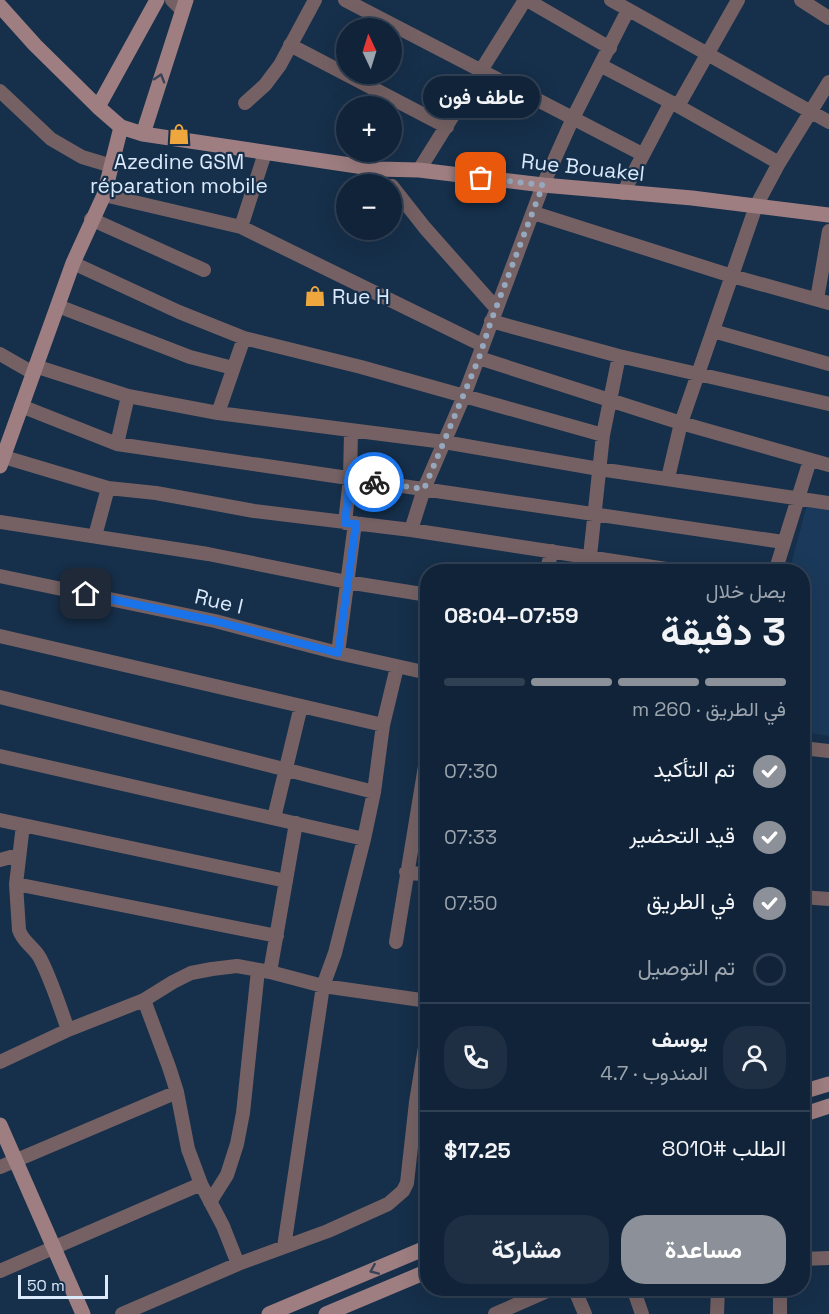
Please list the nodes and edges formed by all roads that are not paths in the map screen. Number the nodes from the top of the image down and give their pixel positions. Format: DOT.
graph roads {
  1 [pos="157,0"];
  2 [pos="315,0"];
  3 [pos="345,0"];
  4 [pos="526,0"];
  5 [pos="611,0"];
  6 [pos="738,0"];
  7 [pos="801,0"];
  8 [pos="180,3"];
  9 [pos="0,6"];
  10 [pos="628,10"];
  11 [pos="829,18"];
  12 [pos="290,45"];
  13 [pos="610,48"];
  14 [pos="706,54"];
  15 [pos="600,65"];
  16 [pos="481,71"];
  17 [pos="829,82"];
  18 [pos="1,93"];
  19 [pos="245,103"];
  20 [pos="675,104"];
  21 [pos="98,107"];
  22 [pos="812,112"];
  23 [pos="573,118"];
  24 [pos="829,122"];
  25 [pos="121,127"];
  26 [pos="447,127"];
  27 [pos="143,134"];
  28 [pos="265,153"];
  29 [pos="642,154"];
  30 [pos="779,164"];
  31 [pos="112,166"];
  32 [pos="377,169"];
  33 [pos="419,170"];
  34 [pos="381,174"];
  35 [pos="543,185"];
  36 [pos="623,193"];
  37 [pos="104,195"];
  38 [pos="402,199"];
  39 [pos="756,206"];
  40 [pos="534,213"];
  41 [pos="829,215"];
  42 [pos="92,219"];
  43 [pos="241,227"];
  44 [pos="829,231"];
  45 [pos="73,263"];
  46 [pos="204,270"];
  47 [pos="732,276"];
  48 [pos="823,301"];
  49 [pos="58,306"];
  50 [pos="493,314"];
  51 [pos="713,331"];
  52 [pos="244,338"];
  53 [pos="481,351"];
  54 [pos="0,354"];
  55 [pos="619,356"];
  56 [pos="829,364"];
  57 [pos="233,368"];
  58 [pos="34,370"];
  59 [pos="698,374"];
  60 [pos="128,396"];
  61 [pos="464,396"];
  62 [pos="610,400"];
  63 [pos="829,404"];
  64 [pos="21,406"];
  65 [pos="218,413"];
  66 [pos="681,423"];
  67 [pos="351,432"];
  68 [pos="603,435"];
  69 [pos="444,442"];
  70 [pos="117,444"];
  71 [pos="810,460"];
  72 [pos="2,462"];
  73 [pos="829,465"];
  74 [pos="599,469"];
  75 [pos="350,478"];
  76 [pos="668,478"];
  77 [pos="108,488"];
  78 [pos="424,489"];
  79 [pos="798,498"];
  80 [pos="829,503"];
  81 [pos="594,513"];
  82 [pos="0,522"];
  83 [pos="350,523"];
  84 [pos="411,530"];
  85 [pos="95,536"];
  86 [pos="783,542"];
  87 [pos="552,551"];
  88 [pos="590,556"];
  89 [pos="548,564"];
  90 [pos="638,564"];
  91 [pos="777,564"];
  92 [pos="0,576"];
  93 [pos="347,582"];
  94 [pos="420,594"];
  95 [pos="0,636"];
  96 [pos="338,653"];
  97 [pos="397,667"];
  98 [pos="420,671"];
  99 [pos="0,697"];
  100 [pos="301,706"];
  101 [pos="383,725"];
  102 [pos="810,749"];
  103 [pos="829,751"];
  104 [pos="0,756"];
  105 [pos="286,769"];
  106 [pos="374,792"];
  107 [pos="420,793"];
  108 [pos="274,818"];
  109 [pos="0,820"];
  110 [pos="296,823"];
  111 [pos="23,825"];
  112 [pos="364,839"];
  113 [pos="18,855"];
  114 [pos="0,860"];
  115 [pos="406,872"];
  116 [pos="420,874"];
  117 [pos="286,881"];
  118 [pos="16,884"];
  119 [pos="810,898"];
  120 [pos="829,899"];
  121 [pos="276,936"];
  122 [pos="396,942"];
  123 [pos="264,971"];
  124 [pos="324,986"];
  125 [pos="144,1000"];
  126 [pos="420,1000"];
  127 [pos="69,1030"];
  128 [pos="0,1062"];
  129 [pos="420,1078"];
  130 [pos="829,1084"];
  131 [pos="810,1090"];
  132 [pos="177,1092"];
  133 [pos="829,1106"];
  134 [pos="810,1112"];
  135 [pos="0,1125"];
  136 [pos="16,1160"];
  137 [pos="0,1167"];
  138 [pos="201,1184"];
  139 [pos="210,1202"];
  140 [pos="285,1247"];
  141 [pos="53,1248"];
  142 [pos="420,1250"];
  143 [pos="829,1258"];
  144 [pos="810,1259"];
  145 [pos="238,1264"];
  146 [pos="0,1271"];
  147 [pos="420,1274"];
  148 [pos="536,1296"];
  149 [pos="577,1296"];
  150 [pos="636,1296"];
  151 [pos="717,1296"];
  152 [pos="780,1296"];
  153 [pos="83,1314"];
  154 [pos="122,1314"];
  155 [pos="269,1314"];
  156 [pos="326,1314"];
  157 [pos="495,1314"];
  158 [pos="585,1314"];
  159 [pos="642,1314"];
  160 [pos="717,1314"];
  161 [pos="780,1314"];
  1 -- 21 [label="main road"];
  2 -- 12 [label="street"];
  3 -- 16 [label="street"];
  4 -- 13 [label="street"];
  4 -- 16 [label="street"];
  5 -- 10 [label="street"];
  6 -- 14 [label="street"];
  7 -- 11 [label="street"];
  27 -- 8 [label="main road, one-way"];
  9 -- 21 [label="main road"];
  10 -- 13 [label="street"];
  10 -- 14 [label="street"];
  12 -- 19 [label="street"];
  12 -- 26 [label="street"];
  13 -- 15 [label="street"];
  14 -- 20 [label="street"];
  14 -- 22 [label="street"];
  15 -- 20 [label="street"];
  15 -- 23 [label="street"];
  16 -- 23 [label="street"];
  16 -- 26 [label="street"];
  17 -- 22 [label="street"];
  18 -- 31 [label="street"];
  20 -- 29 [label="street"];
  20 -- 30 [label="street"];
  21 -- 25 [label="main road"];
  22 -- 24 [label="street"];
  22 -- 30 [label="street"];
  23 -- 29 [label="street"];
  23 -- 35 [label="street"];
  25 -- 27 [label="main road, Rue Bouakel"];
  25 -- 31 [label="main road"];
  26 -- 33 [label="street"];
  27 -- 28 [label="main road, Rue Bouakel"];
  28 -- 32 [label="main road, Rue Bouakel"];
  28 -- 43 [label="street"];
  29 -- 36 [label="street"];
  30 -- 39 [label="street"];
  31 -- 37 [label="main road"];
  32 -- 33 [label="main road, Rue Bouakel"];
  32 -- 34 [label="street"];
  33 -- 35 [label="main road, Rue Bouakel"];
  35 -- 36 [label="main road, Rue Bouakel"];
  35 -- 40 [label="street"];
  36 -- 39 [label="main road, Rue Bouakel"];
  37 -- 42 [label="main road"];
  37 -- 43 [label="street"];
  38 -- 50 [label="street"];
  39 -- 41 [label="main road, Rue Bouakel"];
  39 -- 47 [label="street"];
  40 -- 47 [label="street"];
  40 -- 50 [label="street"];
  42 -- 45 [label="main road"];
  42 -- 46 [label="street"];
  43 -- 53 [label="street"];
  44 -- 48 [label="street"];
  45 -- 49 [label="main road"];
  45 -- 52 [label="street"];
  47 -- 48 [label="street"];
  47 -- 51 [label="street"];
  49 -- 57 [label="street"];
  49 -- 58 [label="main road"];
  50 -- 53 [label="street"];
  50 -- 55 [label="street"];
  51 -- 56 [label="street"];
  51 -- 59 [label="street"];
  52 -- 57 [label="street"];
  52 -- 61 [label="street"];
  53 -- 61 [label="street"];
  53 -- 62 [label="street"];
  54 -- 58 [label="street"];
  55 -- 59 [label="street"];
  55 -- 62 [label="street"];
  57 -- 65 [label="street"];
  58 -- 60 [label="street"];
  58 -- 64 [label="main road"];
  59 -- 63 [label="street"];
  59 -- 66 [label="street"];
  60 -- 65 [label="street"];
  60 -- 70 [label="street"];
  61 -- 68 [label="street"];
  61 -- 69 [label="street"];
  62 -- 66 [label="street"];
  62 -- 68 [label="street"];
  64 -- 70 [label="street"];
  64 -- 72 [label="main road"];
  65 -- 67 [label="street"];
  66 -- 71 [label="street"];
  66 -- 76 [label="street"];
  67 -- 69 [label="street"];
  67 -- 75 [label="street"];
  68 -- 74 [label="street"];
  69 -- 74 [label="street"];
  69 -- 78 [label="street"];
  70 -- 75 [label="street"];
  71 -- 73 [label="street"];
  71 -- 79 [label="street"];
  72 -- 77 [label="street"];
  74 -- 76 [label="street"];
  74 -- 81 [label="street"];
  75 -- 78 [label="street"];
  75 -- 83 [label="street"];
  76 -- 79 [label="street"];
  77 -- 83 [label="street"];
  77 -- 85 [label="street"];
  78 -- 81 [label="street"];
  78 -- 84 [label="street"];
  79 -- 80 [label="street"];
  79 -- 86 [label="street"];
  81 -- 86 [label="street"];
  81 -- 88 [label="street"];
  82 -- 85 [label="street"];
  83 -- 84 [label="street"];
  83 -- 93 [label="street"];
  84 -- 87 [label="street"];
  85 -- 93 [label="street"];
  86 -- 91 [label="street"];
  87 -- 88 [label="street"];
  87 -- 89 [label="street"];
  88 -- 90 [label="street"];
  92 -- 96 [label="street, Rue I"];
  93 -- 94 [label="street"];
  93 -- 96 [label="street"];
  95 -- 100 [label="street"];
  96 -- 97 [label="street, Rue I"];
  97 -- 98 [label="street, Rue I"];
  97 -- 101 [label="street"];
  99 -- 105 [label="street"];
  100 -- 101 [label="street"];
  100 -- 105 [label="street"];
  101 -- 106 [label="street"];
  102 -- 103 [label="street"];
  104 -- 108 [label="street"];
  105 -- 106 [label="street"];
  105 -- 108 [label="street"];
  106 -- 112 [label="street"];
  107 -- 115 [label="street"];
  108 -- 110 [label="street"];
  109 -- 111 [label="street"];
  110 -- 112 [label="street"];
  110 -- 117 [label="street"];
  111 -- 113 [label="street"];
  111 -- 117 [label="street"];
  112 -- 124 [label="street"];
  113 -- 114 [label="street"];
  113 -- 118 [label="street"];
  115 -- 116 [label="street"];
  115 -- 122 [label="street"];
  117 -- 121 [label="street"];
  118 -- 121 [label="street"];
  118 -- 127 [label="street"];
  119 -- 120 [label="street"];
  121 -- 123 [label="street"];
  123 -- 124 [label="street"];
  123 -- 125 [label="street"];
  123 -- 139 [label="street"];
  124 -- 126 [label="street"];
  124 -- 140 [label="street"];
  125 -- 127 [label="street"];
  125 -- 132 [label="street"];
  127 -- 128 [label="street"];
  129 -- 140 [label="street"];
  130 -- 131 [label="main road"];
  132 -- 136 [label="street"];
  132 -- 138 [label="street"];
  133 -- 134 [label="main road"];
  135 -- 136 [label="main road"];
  136 -- 137 [label="street"];
  136 -- 141 [label="main road"];
  138 -- 139 [label="street"];
  138 -- 141 [label="street"];
  139 -- 145 [label="street"];
  140 -- 145 [label="street"];
  141 -- 146 [label="street"];
  141 -- 153 [label="main road"];
  142 -- 155 [label="main road, one-way"];
  143 -- 144 [label="street"];
  145 -- 154 [label="street"];
  147 -- 156 [label="main road"];
  148 -- 157 [label="street"];
  149 -- 158 [label="street"];
  150 -- 159 [label="street"];
  151 -- 160 [label="street"];
  152 -- 161 [label="street"];
}
